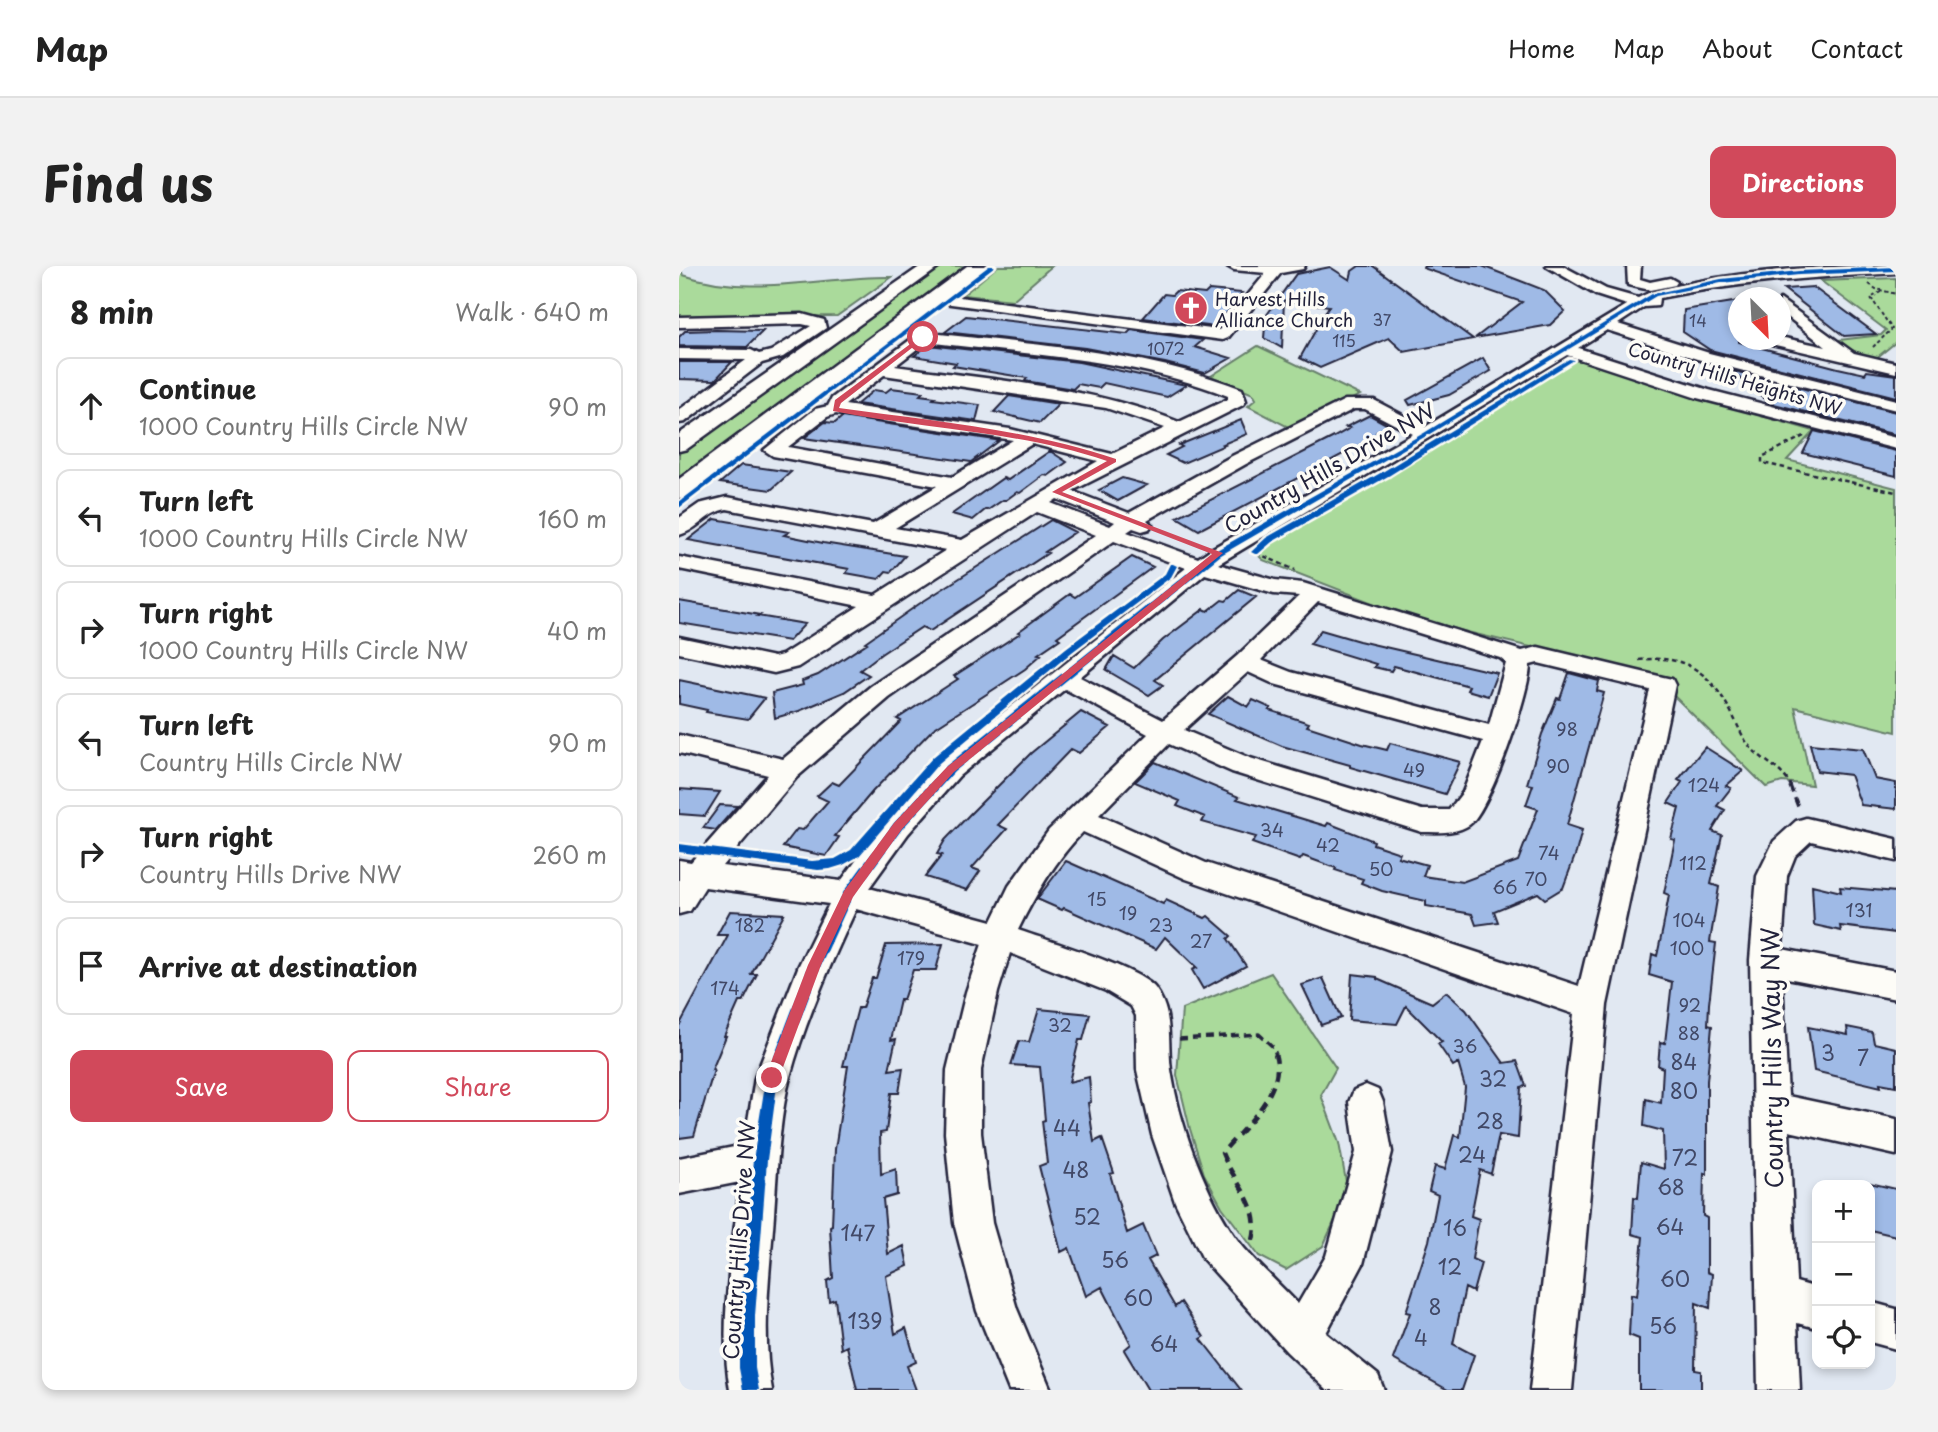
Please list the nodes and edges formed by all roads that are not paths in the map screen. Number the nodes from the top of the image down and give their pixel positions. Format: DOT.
graph roads {
  1 [pos="932,266"];
  2 [pos="978,266"];
  3 [pos="1234,266"];
  4 [pos="1298,266"];
  5 [pos="1552,266"];
  6 [pos="1571,266"];
  7 [pos="1634,266"];
  8 [pos="1787,266"];
  9 [pos="1276,270"];
  10 [pos="1879,271"];
  11 [pos="1752,282"];
  12 [pos="1759,287"];
  13 [pos="936,298"];
  14 [pos="1641,304"];
  15 [pos="1791,311"];
  16 [pos="1800,318"];
  17 [pos="1791,319"];
  18 [pos="679,322"];
  19 [pos="1607,325"];
  20 [pos="1791,344"];
  21 [pos="1564,349"];
  22 [pos="679,354"];
  23 [pos="1848,356"];
  24 [pos="756,360"];
  25 [pos="1896,368"];
  26 [pos="880,369"];
  27 [pos="692,391"];
  28 [pos="718,391"];
  29 [pos="1896,405"];
  30 [pos="835,410"];
  31 [pos="679,418"];
  32 [pos="1180,428"];
  33 [pos="1426,434"];
  34 [pos="1030,438"];
  35 [pos="679,444"];
  36 [pos="1896,444"];
  37 [pos="1113,460"];
  38 [pos="953,483"];
  39 [pos="679,491"];
  40 [pos="1056,492"];
  41 [pos="1035,504"];
  42 [pos="1130,521"];
  43 [pos="679,529"];
  44 [pos="879,529"];
  45 [pos="1109,535"];
  46 [pos="964,547"];
  47 [pos="1210,560"];
  48 [pos="679,563"];
  49 [pos="1305,591"];
  50 [pos="880,603"];
  51 [pos="679,645"];
  52 [pos="1518,660"];
  53 [pos="1245,662"];
  54 [pos="1063,678"];
  55 [pos="1165,732"];
  56 [pos="1498,736"];
  57 [pos="679,744"];
  58 [pos="788,770"];
  59 [pos="1080,818"];
  60 [pos="1896,850"];
  61 [pos="688,873"];
  62 [pos="848,894"];
  63 [pos="679,902"];
  64 [pos="1000,936"];
  65 [pos="1766,960"];
  66 [pos="1896,985"];
  67 [pos="1591,1005"];
  68 [pos="1366,1102"];
  69 [pos="1769,1109"];
  70 [pos="1896,1137"];
  71 [pos="760,1160"];
  72 [pos="679,1176"];
  73 [pos="1776,1297"];
  74 [pos="1812,1307"];
  75 [pos="1875,1323"];
  76 [pos="1896,1329"];
  77 [pos="1301,1338"];
  78 [pos="751,1390"];
  79 [pos="1030,1390"];
  80 [pos="1363,1390"];
  81 [pos="1551,1390"];
  82 [pos="1779,1390"];
  1 -- 35 [label="main road"];
  2 -- 13 [label="main road"];
  3 -- 9 [label="street"];
  4 -- 9 [label="street"];
  5 -- 14 [label="street"];
  6 -- 14 [label="street"];
  7 -- 8 [label="street"];
  9 -- 13 [label="street"];
  10 -- 11 [label="street, Country Hills Drive NW"];
  11 -- 12 [label="street"];
  11 -- 14 [label="street, Country Hills Drive NW"];
  13 -- 39 [label="main road"];
  14 -- 19 [label="street, Country Hills Drive NW"];
  15 -- 16 [label="street"];
  16 -- 17 [label="street"];
  16 -- 23 [label="street"];
  18 -- 24 [label="street"];
  19 -- 21 [label="street, Country Hills Drive NW"];
  19 -- 29 [label="street"];
  20 -- 23 [label="street"];
  21 -- 33 [label="street, Country Hills Drive NW"];
  21 -- 36 [label="street, Country Hills Heights NW"];
  22 -- 24 [label="street"];
  23 -- 25 [label="street"];
  24 -- 28 [label="street"];
  26 -- 30 [label="street"];
  26 -- 32 [label="street"];
  26 -- 32 [label="street"];
  27 -- 28 [label="street"];
  28 -- 31 [label="street"];
  30 -- 34 [label="street"];
  30 -- 38 [label="street"];
  32 -- 37 [label="street"];
  33 -- 42 [label="street"];
  33 -- 47 [label="street, Country Hills Drive NW"];
  34 -- 37 [label="street"];
  34 -- 38 [label="street"];
  37 -- 40 [label="street"];
  38 -- 44 [label="street"];
  40 -- 41 [label="street"];
  40 -- 42 [label="street"];
  41 -- 45 [label="street"];
  41 -- 46 [label="street"];
  42 -- 45 [label="street"];
  42 -- 47 [label="street"];
  43 -- 44 [label="street"];
  44 -- 46 [label="street"];
  45 -- 47 [label="street"];
  45 -- 58 [label="street"];
  46 -- 50 [label="street"];
  47 -- 49 [label="street"];
  47 -- 54 [label="street, Country Hills Drive NW"];
  48 -- 50 [label="street"];
  49 -- 52 [label="street"];
  49 -- 53 [label="street"];
  50 -- 51 [label="street"];
  52 -- 56 [label="street"];
  52 -- 67 [label="street"];
  53 -- 55 [label="street"];
  53 -- 56 [label="street"];
  54 -- 55 [label="street"];
  54 -- 62 [label="street, Country Hills Drive NW"];
  55 -- 56 [label="street"];
  55 -- 59 [label="street"];
  57 -- 58 [label="street"];
  58 -- 61 [label="street"];
  59 -- 64 [label="street"];
  59 -- 67 [label="street"];
  60 -- 65 [label="street, Country Hills Way NW"];
  61 -- 62 [label="street"];
  61 -- 63 [label="street"];
  62 -- 64 [label="street"];
  62 -- 71 [label="street, Country Hills Drive NW"];
  64 -- 77 [label="street"];
  64 -- 79 [label="street"];
  65 -- 66 [label="street"];
  65 -- 69 [label="street, Country Hills Way NW"];
  67 -- 81 [label="street"];
  68 -- 77 [label="street"];
  69 -- 70 [label="street"];
  69 -- 73 [label="street, Country Hills Way NW"];
  71 -- 72 [label="street"];
  71 -- 78 [label="street, Country Hills Drive NW"];
  73 -- 74 [label="street"];
  73 -- 82 [label="street, Country Hills Way NW"];
  75 -- 76 [label="street"];
  77 -- 80 [label="street"];
}
